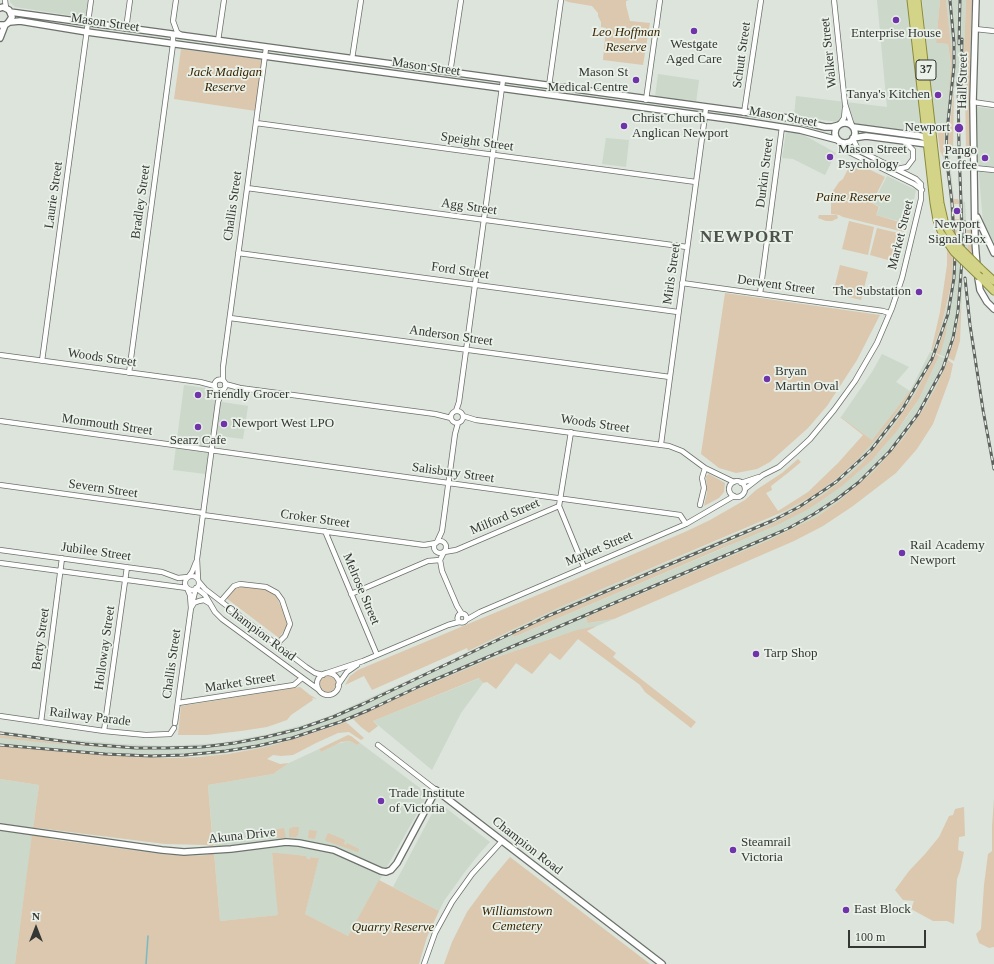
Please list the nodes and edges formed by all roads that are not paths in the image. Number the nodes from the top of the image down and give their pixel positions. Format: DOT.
graph roads {
  1 [pos="4,0"];
  2 [pos="91,0"];
  3 [pos="130,0"];
  4 [pos="176,0"];
  5 [pos="224,0"];
  6 [pos="361,0"];
  7 [pos="461,0"];
  8 [pos="561,0"];
  9 [pos="660,0"];
  10 [pos="760,0"];
  11 [pos="834,0"];
  12 [pos="911,0"];
  13 [pos="917,0"];
  14 [pos="976,0"];
  15 [pos="4,9"];
  16 [pos="88,23"];
  17 [pos="5,24"];
  18 [pos="126,29"];
  19 [pos="975,29"];
  20 [pos="994,31"];
  21 [pos="87,32"];
  22 [pos="173,35"];
  23 [pos="183,36"];
  24 [pos="0,38"];
  25 [pos="218,41"];
  26 [pos="173,44"];
  27 [pos="266,48"];
  28 [pos="265,56"];
  29 [pos="352,59"];
  30 [pos="450,73"];
  31 [pos="503,80"];
  32 [pos="549,86"];
  33 [pos="502,89"];
  34 [pos="646,100"];
  35 [pos="973,102"];
  36 [pos="845,104"];
  37 [pos="994,105"];
  38 [pos="706,108"];
  39 [pos="744,113"];
  40 [pos="705,116"];
  41 [pos="256,123"];
  42 [pos="839,124"];
  43 [pos="852,126"];
  44 [pos="782,127"];
  45 [pos="853,139"];
  46 [pos="838,141"];
  47 [pos="904,141"];
  48 [pos="929,141"];
  49 [pos="493,155"];
  50 [pos="974,168"];
  51 [pos="895,169"];
  52 [pos="994,170"];
  53 [pos="696,182"];
  54 [pos="247,188"];
  55 [pos="922,190"];
  56 [pos="975,210"];
  57 [pos="484,220"];
  58 [pos="986,238"];
  59 [pos="975,241"];
  60 [pos="687,247"];
  61 [pos="238,253"];
  62 [pos="994,253"];
  63 [pos="994,281"];
  64 [pos="682,284"];
  65 [pos="475,285"];
  66 [pos="994,291"];
  67 [pos="760,294"];
  68 [pos="994,309"];
  69 [pos="678,312"];
  70 [pos="889,314"];
  71 [pos="230,318"];
  72 [pos="466,350"];
  73 [pos="0,355"];
  74 [pos="42,361"];
  75 [pos="129,373"];
  76 [pos="670,377"];
  77 [pos="220,385"];
  78 [pos="457,417"];
  79 [pos="0,421"];
  80 [pos="571,432"];
  81 [pos="661,444"];
  82 [pos="211,451"];
  83 [pos="705,468"];
  84 [pos="763,475"];
  85 [pos="722,476"];
  86 [pos="734,482"];
  87 [pos="741,482"];
  88 [pos="449,483"];
  89 [pos="0,486"];
  90 [pos="730,489"];
  91 [pos="745,489"];
  92 [pos="734,496"];
  93 [pos="561,498"];
  94 [pos="724,502"];
  95 [pos="700,505"];
  96 [pos="559,506"];
  97 [pos="203,514"];
  98 [pos="686,524"];
  99 [pos="325,531"];
  100 [pos="442,531"];
  101 [pos="437,543"];
  102 [pos="424,544"];
  103 [pos="445,544"];
  104 [pos="459,548"];
  105 [pos="0,550"];
  106 [pos="435,550"];
  107 [pos="444,552"];
  108 [pos="62,558"];
  109 [pos="197,559"];
  110 [pos="438,560"];
  111 [pos="0,563"];
  112 [pos="127,567"];
  113 [pos="584,567"];
  114 [pos="60,571"];
  115 [pos="188,577"];
  116 [pos="125,579"];
  117 [pos="198,580"];
  118 [pos="187,588"];
  119 [pos="196,588"];
  120 [pos="351,594"];
  121 [pos="221,601"];
  122 [pos="210,604"];
  123 [pos="191,608"];
  124 [pos="461,617"];
  125 [pos="277,644"];
  126 [pos="377,655"];
  127 [pos="363,661"];
  128 [pos="325,674"];
  129 [pos="302,678"];
  130 [pos="338,685"];
  131 [pos="319,690"];
  132 [pos="178,703"];
  133 [pos="0,716"];
  134 [pos="41,722"];
  135 [pos="174,726"];
  136 [pos="104,731"];
  137 [pos="378,745"];
  138 [pos="436,790"];
  139 [pos="0,827"];
  140 [pos="502,840"];
  141 [pos="424,964"];
  142 [pos="662,964"];
  1 -- 15 [label="street"];
  2 -- 16 [label="street, Laurie Street"];
  3 -- 18 [label="street"];
  4 -- 23 [label="street"];
  5 -- 25 [label="street"];
  6 -- 29 [label="street"];
  7 -- 30 [label="street"];
  8 -- 32 [label="street"];
  9 -- 34 [label="street"];
  10 -- 39 [label="street, Schutt Street"];
  11 -- 36 [label="street, Walker Street"];
  12 -- 48 [label="main road, 37"];
  13 -- 48 [label="main road, 37"];
  14 -- 19 [label="street, Hall Street"];
  15 -- 16 [label="street, Mason Street"];
  15 -- 17 [label="street"];
  16 -- 18 [label="street, Mason Street"];
  16 -- 21 [label="street, Laurie Street"];
  17 -- 21 [label="street, Mason Street"];
  17 -- 24 [label="street"];
  18 -- 22 [label="street, Mason Street"];
  19 -- 20 [label="street"];
  19 -- 35 [label="street, Hall Street"];
  21 -- 26 [label="street, Mason Street"];
  21 -- 74 [label="street, Laurie Street"];
  22 -- 23 [label="street, Mason Street"];
  22 -- 26 [label="street, Bradley Street"];
  23 -- 25 [label="street, Mason Street"];
  25 -- 27 [label="street, Mason Street"];
  26 -- 28 [label="street, Mason Street"];
  26 -- 75 [label="street, Bradley Street"];
  27 -- 28 [label="street, Challis Street"];
  27 -- 29 [label="street, Mason Street"];
  28 -- 33 [label="street, Mason Street"];
  28 -- 41 [label="street, Challis Street"];
  29 -- 30 [label="street, Mason Street"];
  30 -- 31 [label="street, Mason Street"];
  31 -- 32 [label="street, Mason Street"];
  31 -- 33 [label="street"];
  32 -- 34 [label="street, Mason Street"];
  33 -- 40 [label="street, Mason Street"];
  33 -- 49 [label="street"];
  34 -- 38 [label="street, Mason Street"];
  35 -- 37 [label="street"];
  35 -- 50 [label="street, Hall Street"];
  36 -- 42 [label="street, Walker Street"];
  36 -- 43 [label="street, Walker Street"];
  38 -- 39 [label="street, Mason Street"];
  38 -- 40 [label="street, Mirls Street"];
  39 -- 42 [label="street, Mason Street"];
  40 -- 44 [label="street, Mason Street"];
  40 -- 53 [label="street, Mirls Street"];
  41 -- 49 [label="street, Speight Street"];
  41 -- 54 [label="street, Challis Street"];
  42 -- 43 [label="street"];
  42 -- 46 [label="street"];
  43 -- 45 [label="street"];
  43 -- 48 [label="street"];
  44 -- 46 [label="street, Mason Street"];
  44 -- 67 [label="street, Durkin Street"];
  45 -- 46 [label="street"];
  45 -- 47 [label="street"];
  45 -- 51 [label="street, Market Street"];
  46 -- 55 [label="street, Market Street"];
  47 -- 48 [label="street"];
  47 -- 51 [label="street"];
  48 -- 63 [label="main road, 37, bridge"];
  48 -- 66 [label="main road, 37, bridge"];
  49 -- 53 [label="street, Speight Street"];
  49 -- 57 [label="street"];
  50 -- 52 [label="street"];
  50 -- 56 [label="street, Hall Street"];
  51 -- 55 [label="street, Market Street"];
  53 -- 60 [label="street, Mirls Street"];
  54 -- 57 [label="street, Agg Street"];
  54 -- 61 [label="street, Challis Street"];
  55 -- 70 [label="street, Market Street"];
  56 -- 58 [label="street, Hall Street"];
  56 -- 59 [label="street, Hall Street"];
  57 -- 60 [label="street, Agg Street"];
  57 -- 65 [label="street"];
  58 -- 59 [label="street"];
  58 -- 62 [label="street, Hall Street"];
  59 -- 68 [label="street, Hall Street"];
  60 -- 64 [label="street, Mirls Street"];
  61 -- 65 [label="street, Ford Street"];
  61 -- 71 [label="street, Challis Street"];
  64 -- 67 [label="street, Derwent Street"];
  64 -- 69 [label="street, Mirls Street"];
  65 -- 69 [label="street, Ford Street"];
  65 -- 72 [label="street"];
  67 -- 70 [label="street, Derwent Street"];
  69 -- 76 [label="street, Mirls Street"];
  70 -- 84 [label="street, Market Street"];
  71 -- 72 [label="street, Anderson Street"];
  71 -- 77 [label="street, Challis Street"];
  72 -- 76 [label="street, Anderson Street"];
  72 -- 78 [label="street"];
  73 -- 74 [label="street, Woods Street"];
  74 -- 75 [label="street, Woods Street"];
  75 -- 77 [label="street, Woods Street"];
  76 -- 81 [label="street, Mirls Street"];
  77 -- 78 [label="street, Woods Street"];
  77 -- 82 [label="street, Challis Street"];
  78 -- 80 [label="street, Woods Street"];
  78 -- 88 [label="street"];
  79 -- 82 [label="street, Monmouth Street"];
  80 -- 81 [label="street, Woods Street"];
  80 -- 93 [label="street"];
  81 -- 83 [label="street, Woods Street"];
  82 -- 88 [label="street, Salisbury Street"];
  82 -- 97 [label="street, Challis Street"];
  83 -- 85 [label="street, Woods Street"];
  83 -- 95 [label="street"];
  84 -- 87 [label="street, Market Street"];
  84 -- 91 [label="street, Market Street"];
  85 -- 86 [label="street, Woods Street"];
  85 -- 90 [label="street, Woods Street"];
  86 -- 87 [label="street"];
  86 -- 90 [label="street"];
  87 -- 91 [label="street"];
  88 -- 93 [label="street, Salisbury Street"];
  88 -- 100 [label="street"];
  89 -- 97 [label="street, Severn Street"];
  90 -- 92 [label="street"];
  90 -- 94 [label="street, Market Street"];
  91 -- 92 [label="street"];
  92 -- 94 [label="street, Market Street"];
  93 -- 96 [label="street"];
  93 -- 98 [label="street, Salisbury Street"];
  94 -- 98 [label="street, Market Street"];
  96 -- 104 [label="street, Milford Street"];
  96 -- 113 [label="street"];
  97 -- 99 [label="street, Croker Street"];
  97 -- 109 [label="street, Challis Street"];
  98 -- 113 [label="street, Market Street"];
  99 -- 102 [label="street, Croker Street"];
  99 -- 120 [label="street, Melrose Street"];
  100 -- 101 [label="street"];
  100 -- 103 [label="street"];
  101 -- 102 [label="street, Croker Street"];
  101 -- 103 [label="street"];
  101 -- 106 [label="street"];
  102 -- 106 [label="street, Croker Street"];
  103 -- 104 [label="street, Milford Street"];
  103 -- 107 [label="street"];
  104 -- 107 [label="street, Milford Street"];
  105 -- 108 [label="street, Jubilee Street"];
  106 -- 107 [label="street"];
  106 -- 110 [label="street"];
  107 -- 110 [label="street"];
  108 -- 112 [label="street, Jubilee Street"];
  108 -- 114 [label="street, Berty Street"];
  109 -- 115 [label="street, Challis Street"];
  109 -- 117 [label="street, Challis Street"];
  110 -- 120 [label="street"];
  110 -- 124 [label="street"];
  111 -- 114 [label="street, Jubilee Street"];
  112 -- 115 [label="street, Jubilee Street"];
  112 -- 116 [label="street, Holloway Street"];
  113 -- 124 [label="street, Market Street"];
  114 -- 116 [label="street, Jubilee Street"];
  114 -- 134 [label="street, Berty Street"];
  115 -- 117 [label="street"];
  115 -- 118 [label="street"];
  116 -- 118 [label="street, Jubilee Street"];
  116 -- 136 [label="street, Holloway Street"];
  117 -- 119 [label="street"];
  117 -- 121 [label="street, Champion Road"];
  118 -- 119 [label="street"];
  118 -- 123 [label="street, Challis Street"];
  119 -- 122 [label="street, Champion Road"];
  119 -- 123 [label="street, Challis Street"];
  120 -- 126 [label="street, Melrose Street"];
  121 -- 125 [label="street, Champion Road"];
  121 -- 125 [label="street"];
  122 -- 123 [label="street"];
  122 -- 129 [label="street, Champion Road"];
  123 -- 132 [label="street, Challis Street"];
  124 -- 126 [label="street, Market Street"];
  125 -- 128 [label="street, Champion Road"];
  126 -- 127 [label="street, Market Street"];
  127 -- 128 [label="street, Market Street"];
  127 -- 130 [label="street, Market Street"];
  128 -- 130 [label="street"];
  128 -- 131 [label="street"];
  129 -- 131 [label="street, Champion Road"];
  129 -- 132 [label="street, Market Street"];
  130 -- 131 [label="street"];
  132 -- 135 [label="street, Challis Street"];
  133 -- 134 [label="street, Railway Parade"];
  134 -- 136 [label="street, Railway Parade"];
  135 -- 136 [label="street, Railway Parade"];
  137 -- 138 [label="street, Champion Road"];
  138 -- 139 [label="street, Akuna Drive"];
  138 -- 140 [label="street, Champion Road"];
  140 -- 141 [label="street"];
  140 -- 142 [label="street, Champion Road"];
}
